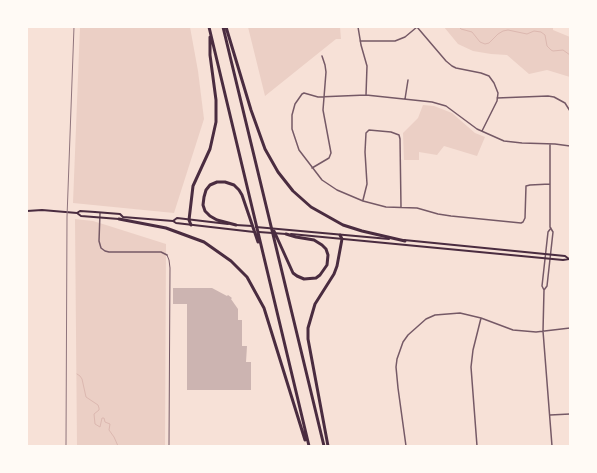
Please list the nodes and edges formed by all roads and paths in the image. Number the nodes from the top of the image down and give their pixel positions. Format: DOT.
graph roads {
  1 [pos="209,27"];
  2 [pos="223,27"];
  3 [pos="226,27"];
  4 [pos="358,27"];
  5 [pos="417,27"];
  6 [pos="210,31"];
  7 [pos="360,41"];
  8 [pos="322,56"];
  9 [pos="408,80"];
  10 [pos="366,95"];
  11 [pos="324,97"];
  12 [pos="497,98"];
  13 [pos="405,99"];
  14 [pos="570,111"];
  15 [pos="482,131"];
  16 [pos="550,144"];
  17 [pos="570,146"];
  18 [pos="312,168"];
  19 [pos="550,184"];
  20 [pos="363,201"];
  21 [pos="401,206"];
  22 [pos="27,211"];
  23 [pos="77,213"];
  24 [pos="100,213"];
  25 [pos="123,217"];
  26 [pos="100,218"];
  27 [pos="119,219"];
  28 [pos="189,220"];
  29 [pos="173,221"];
  30 [pos="270,222"];
  31 [pos="191,225"];
  32 [pos="236,225"];
  33 [pos="551,228"];
  34 [pos="286,234"];
  35 [pos="294,235"];
  36 [pos="341,237"];
  37 [pos="405,240"];
  38 [pos="262,254"];
  39 [pos="545,254"];
  40 [pos="551,254"];
  41 [pos="167,255"];
  42 [pos="545,259"];
  43 [pos="550,259"];
  44 [pos="569,259"];
  45 [pos="544,290"];
  46 [pos="481,318"];
  47 [pos="570,328"];
  48 [pos="543,331"];
  49 [pos="570,414"];
  50 [pos="550,415"];
  51 [pos="169,446"];
  52 [pos="308,446"];
  53 [pos="324,446"];
  54 [pos="328,446"];
  55 [pos="406,446"];
  56 [pos="477,446"];
  57 [pos="552,446"];
  1 -- 6 [label="highway"];
  2 -- 30 [label="highway"];
  3 -- 37 [label="highway"];
  4 -- 7 [label="street"];
  5 -- 7 [label="street"];
  5 -- 12 [label="street"];
  6 -- 28 [label="highway"];
  6 -- 38 [label="highway"];
  7 -- 10 [label="street"];
  8 -- 11 [label="street"];
  9 -- 13 [label="street"];
  10 -- 11 [label="street"];
  10 -- 13 [label="street"];
  11 -- 18 [label="street"];
  11 -- 18 [label="street"];
  12 -- 14 [label="street"];
  12 -- 15 [label="street"];
  13 -- 15 [label="street"];
  15 -- 16 [label="street"];
  16 -- 17 [label="street"];
  16 -- 19 [label="street"];
  18 -- 20 [label="street"];
  19 -- 21 [label="street"];
  19 -- 33 [label="street"];
  20 -- 21 [label="street"];
  20 -- 21 [label="street"];
  22 -- 23 [label="main road"];
  23 -- 24 [label="main road"];
  23 -- 26 [label="main road"];
  24 -- 25 [label="main road"];
  24 -- 26 [label="street"];
  25 -- 27 [label="main road"];
  25 -- 29 [label="main road"];
  26 -- 27 [label="main road"];
  26 -- 41 [label="street"];
  27 -- 52 [label="highway"];
  28 -- 29 [label="main road"];
  28 -- 31 [label="highway"];
  28 -- 32 [label="main road"];
  29 -- 31 [label="main road"];
  30 -- 35 [label="highway"];
  30 -- 53 [label="highway"];
  31 -- 34 [label="main road"];
  32 -- 36 [label="main road"];
  32 -- 38 [label="highway"];
  33 -- 39 [label="street"];
  33 -- 40 [label="street"];
  34 -- 35 [label="highway"];
  35 -- 36 [label="main road"];
  36 -- 37 [label="main road"];
  36 -- 42 [label="main road"];
  36 -- 54 [label="highway"];
  37 -- 39 [label="main road"];
  38 -- 52 [label="highway"];
  39 -- 40 [label="main road"];
  39 -- 42 [label="street"];
  40 -- 43 [label="street"];
  40 -- 44 [label="main road"];
  41 -- 51 [label="lane"];
  42 -- 43 [label="main road"];
  42 -- 45 [label="street"];
  43 -- 44 [label="main road"];
  43 -- 45 [label="street"];
  45 -- 48 [label="street"];
  46 -- 48 [label="street"];
  46 -- 55 [label="street"];
  46 -- 56 [label="street"];
  47 -- 48 [label="street"];
  48 -- 50 [label="street"];
  49 -- 50 [label="street"];
  50 -- 57 [label="street"];
}
